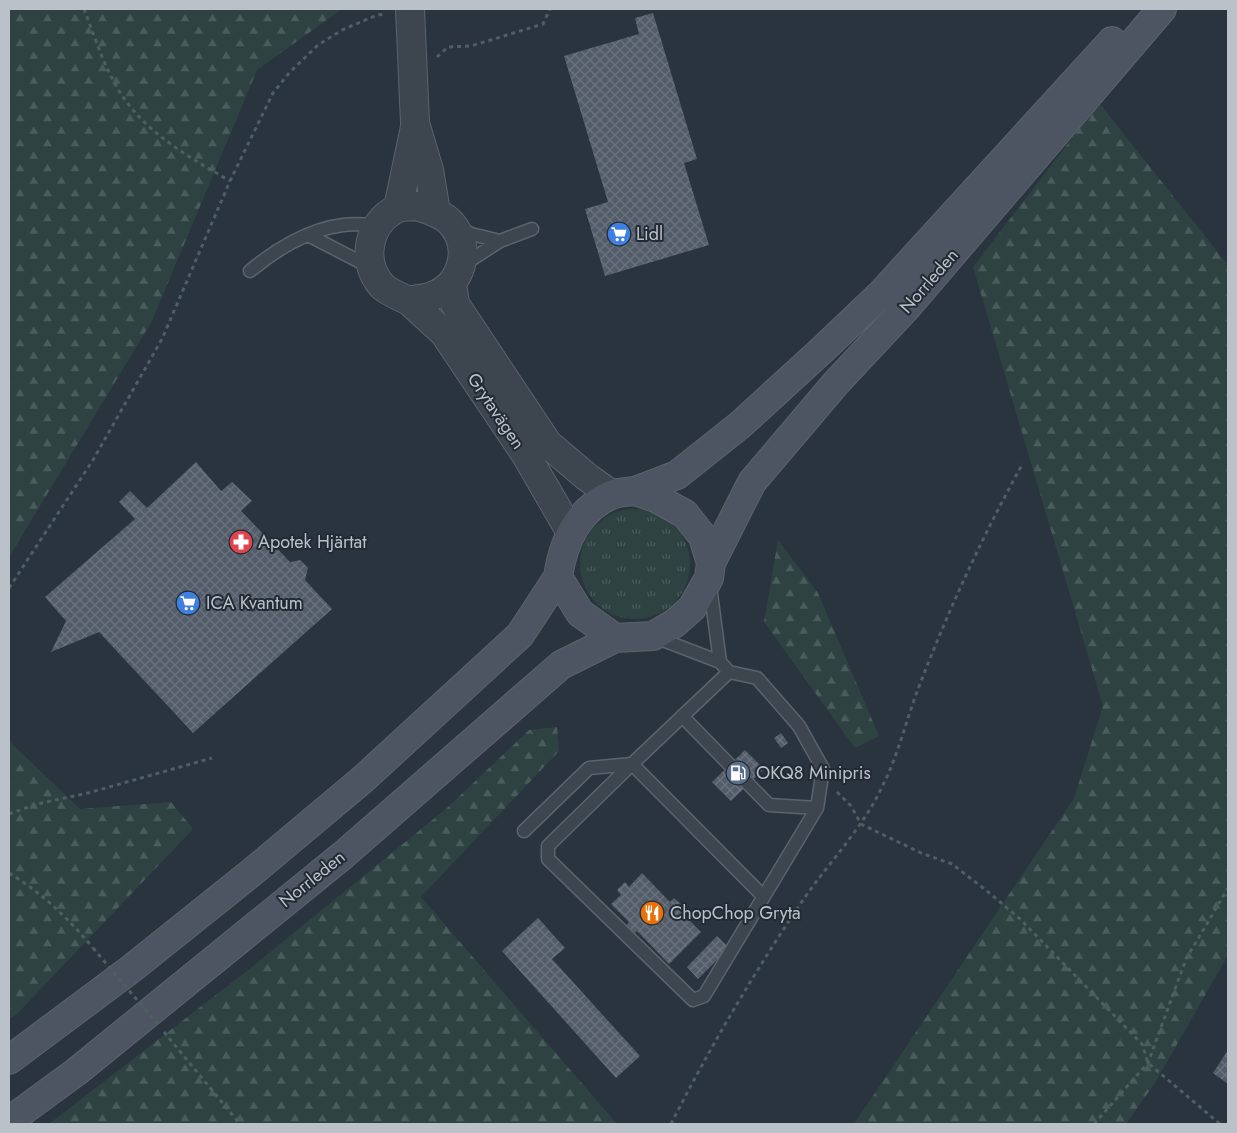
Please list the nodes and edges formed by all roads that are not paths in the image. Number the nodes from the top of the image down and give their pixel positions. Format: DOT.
graph roads {
  1 [pos="1140,9"];
  2 [pos="1162,9"];
  3 [pos="399,11"];
  4 [pos="415,123"];
  5 [pos="388,216"];
  6 [pos="444,218"];
  7 [pos="532,229"];
  8 [pos="308,235"];
  9 [pos="500,241"];
  10 [pos="370,267"];
  11 [pos="250,272"];
  12 [pos="458,274"];
  13 [pos="409,301"];
  14 [pos="623,493"];
  15 [pos="570,531"];
  16 [pos="710,571"];
  17 [pos="558,577"];
  18 [pos="653,636"];
  19 [pos="615,638"];
  20 [pos="720,662"];
  21 [pos="729,672"];
  22 [pos="682,716"];
  23 [pos="632,764"];
  24 [pos="817,808"];
  25 [pos="524,831"];
  26 [pos="763,896"];
  27 [pos="9,1060"];
  28 [pos="9,1122"];
  1 -- 14 [label="main road, Norrleden"];
  2 -- 16 [label="main road, Norrleden"];
  3 -- 4 [label="street"];
  4 -- 5 [label="street"];
  4 -- 6 [label="street"];
  5 -- 6 [label="street"];
  5 -- 8 [label="lane"];
  5 -- 10 [label="street"];
  6 -- 9 [label="lane"];
  6 -- 12 [label="street"];
  7 -- 9 [label="lane"];
  8 -- 10 [label="lane"];
  8 -- 11 [label="lane"];
  9 -- 12 [label="lane"];
  10 -- 13 [label="street"];
  12 -- 13 [label="street"];
  12 -- 14 [label="street, Grytavägen"];
  13 -- 15 [label="street, Grytavägen"];
  14 -- 15 [label="main road"];
  14 -- 16 [label="main road"];
  15 -- 17 [label="main road"];
  16 -- 18 [label="main road"];
  16 -- 20 [label="lane"];
  17 -- 19 [label="main road"];
  17 -- 27 [label="main road"];
  18 -- 19 [label="main road"];
  18 -- 20 [label="lane"];
  19 -- 28 [label="main road, Norrleden"];
  20 -- 21 [label="lane"];
  21 -- 22 [label="lane"];
  21 -- 24 [label="lane"];
  22 -- 23 [label="lane"];
  22 -- 24 [label="lane"];
  23 -- 25 [label="lane"];
  23 -- 26 [label="lane"];
  23 -- 26 [label="lane"];
  24 -- 26 [label="lane"];
}
